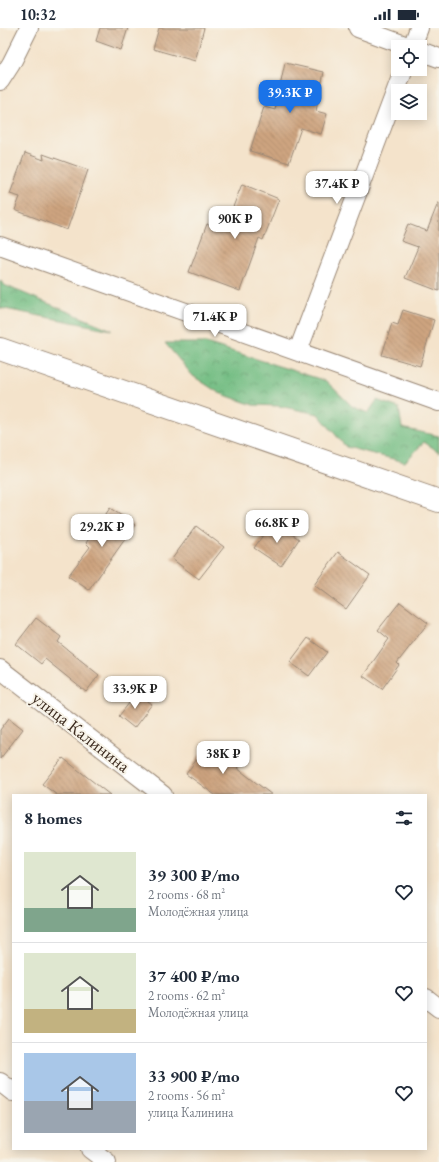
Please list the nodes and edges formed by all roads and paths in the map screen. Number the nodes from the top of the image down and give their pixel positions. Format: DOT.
graph roads {
  1 [pos="29,28"];
  2 [pos="358,28"];
  3 [pos="419,28"];
  4 [pos="391,40"];
  5 [pos="414,40"];
  6 [pos="427,54"];
  7 [pos="439,58"];
  8 [pos="401,76"];
  9 [pos="0,81"];
  10 [pos="0,246"];
  11 [pos="0,349"];
  12 [pos="298,351"];
  13 [pos="439,402"];
  14 [pos="439,501"];
  15 [pos="0,669"];
  16 [pos="162,794"];
  17 [pos="427,999"];
  18 [pos="439,1008"];
  19 [pos="0,1082"];
  20 [pos="12,1091"];
  21 [pos="91,1150"];
  22 [pos="107,1162"];
  1 -- 9 [label="street"];
  2 -- 4 [label="street"];
  3 -- 5 [label="street"];
  6 -- 7 [label="street"];
  8 -- 12 [label="street"];
  10 -- 12 [label="street"];
  11 -- 14 [label="street"];
  12 -- 13 [label="street"];
  15 -- 16 [label="street, улица Калинина"];
  17 -- 18 [label="street"];
  19 -- 20 [label="street"];
  21 -- 22 [label="street"];
}
